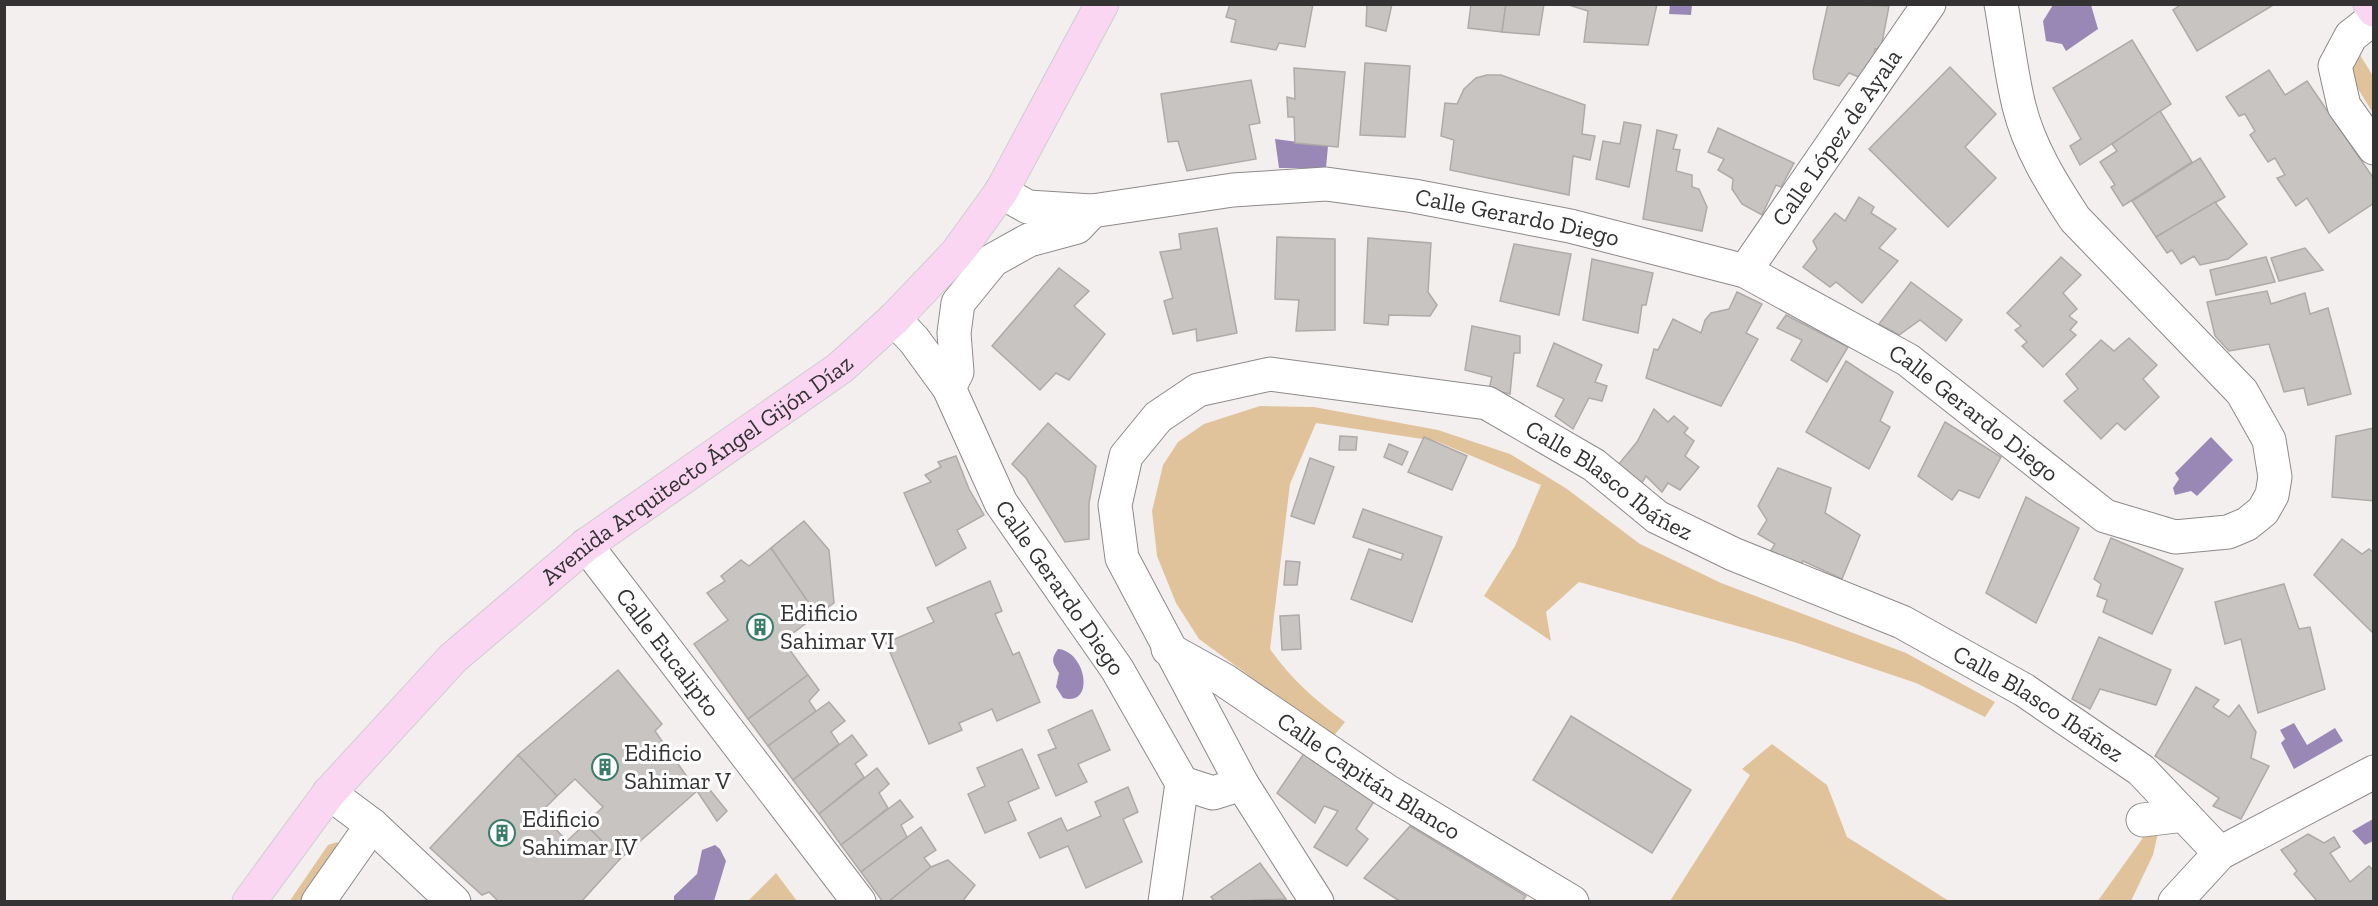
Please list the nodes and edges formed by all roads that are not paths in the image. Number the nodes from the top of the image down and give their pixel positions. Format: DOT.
graph roads {
  1 [pos="1102,4"];
  2 [pos="1929,4"];
  3 [pos="2001,4"];
  4 [pos="2370,4"];
  5 [pos="2373,10"];
  6 [pos="2373,18"];
  7 [pos="2373,148"];
  8 [pos="1001,192"];
  9 [pos="1092,211"];
  10 [pos="1745,271"];
  11 [pos="894,318"];
  12 [pos="949,388"];
  13 [pos="586,545"];
  14 [pos="1168,648"];
  15 [pos="2373,772"];
  16 [pos="1182,783"];
  17 [pos="1242,784"];
  18 [pos="329,793"];
  19 [pos="2184,814"];
  20 [pos="2142,820"];
  21 [pos="372,825"];
  22 [pos="2220,853"];
  23 [pos="249,902"];
  24 [pos="318,902"];
  25 [pos="454,902"];
  26 [pos="859,902"];
  27 [pos="1165,902"];
  28 [pos="1317,902"];
  29 [pos="1572,902"];
  30 [pos="2175,902"];
  1 -- 8 [label="main road, Avenida Arquitecto Ángel Gijón Díaz"];
  2 -- 10 [label="street, Calle López de Ayala"];
  3 -- 10 [label="street, Calle Gerardo Diego"];
  4 -- 5 [label="main road"];
  6 -- 7 [label="street"];
  8 -- 9 [label="street, Calle Gerardo Diego"];
  8 -- 11 [label="main road, Avenida Arquitecto Ángel Gijón Díaz"];
  9 -- 10 [label="street, Calle Gerardo Diego"];
  9 -- 12 [label="street"];
  11 -- 12 [label="street, Calle Gerardo Diego"];
  11 -- 13 [label="main road, Avenida Arquitecto Ángel Gijón Díaz"];
  12 -- 16 [label="street, Calle Gerardo Diego"];
  13 -- 18 [label="main road, Avenida Arquitecto Ángel Gijón Díaz"];
  13 -- 26 [label="street, Calle Eucalipto"];
  14 -- 17 [label="street, Calle Blasco Ibáñez"];
  14 -- 19 [label="street, Calle Blasco Ibáñez"];
  14 -- 29 [label="street, Calle Capitán Blanco"];
  15 -- 22 [label="street"];
  16 -- 17 [label="street"];
  16 -- 27 [label="street"];
  17 -- 28 [label="street, Calle Blasco Ibáñez"];
  18 -- 21 [label="street"];
  18 -- 23 [label="main road, Avenida Arquitecto Ángel Gijón Díaz"];
  19 -- 20 [label="street"];
  19 -- 22 [label="street, Calle Blasco Ibáñez"];
  21 -- 24 [label="street"];
  21 -- 25 [label="street"];
  22 -- 30 [label="street"];
}
